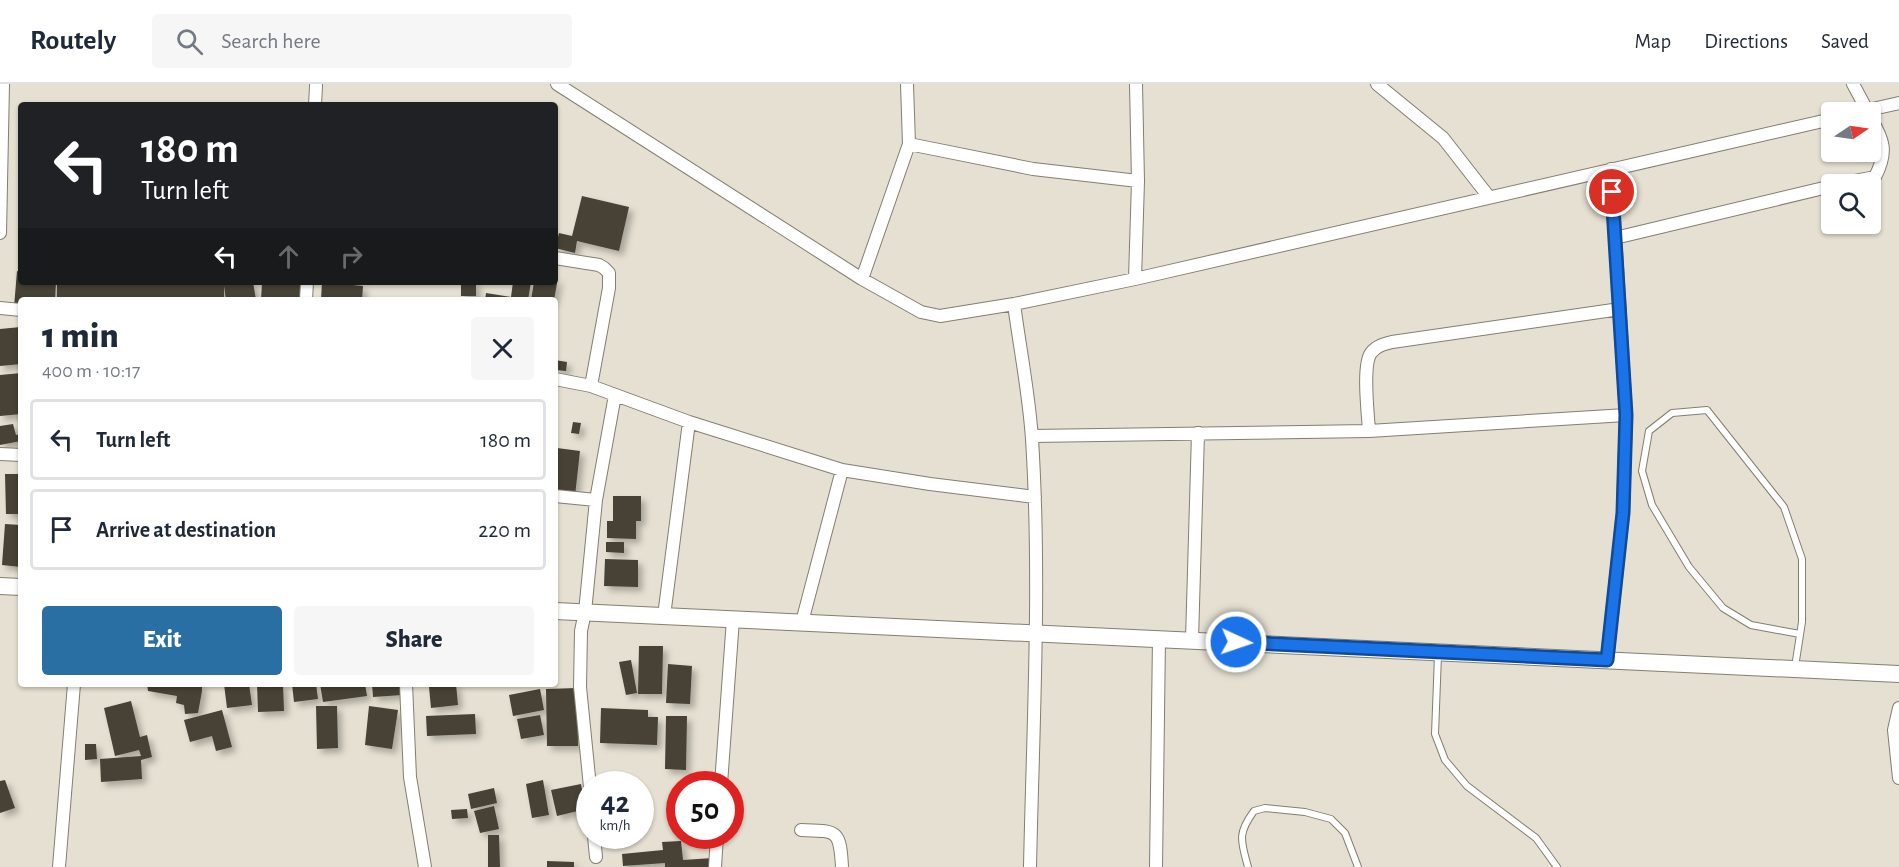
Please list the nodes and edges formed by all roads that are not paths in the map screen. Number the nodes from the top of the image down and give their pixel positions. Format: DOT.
graph roads {
  1 [pos="3,84"];
  2 [pos="557,84"];
  3 [pos="906,84"];
  4 [pos="1136,84"];
  5 [pos="1377,84"];
  6 [pos="1853,84"];
  7 [pos="316,86"];
  8 [pos="2,98"];
  9 [pos="315,102"];
  10 [pos="1861,102"];
  11 [pos="1899,104"];
  12 [pos="1881,109"];
  13 [pos="1821,121"];
  14 [pos="1881,135"];
  15 [pos="909,144"];
  16 [pos="1611,169"];
  17 [pos="1876,174"];
  18 [pos="1138,181"];
  19 [pos="1821,189"];
  20 [pos="1,197"];
  21 [pos="1489,197"];
  22 [pos="0,233"];
  23 [pos="1615,238"];
  24 [pos="558,258"];
  25 [pos="862,279"];
  26 [pos="1135,279"];
  27 [pos="1014,304"];
  28 [pos="0,308"];
  29 [pos="1620,309"];
  30 [pos="18,310"];
  31 [pos="558,380"];
  32 [pos="591,386"];
  33 [pos="615,395"];
  34 [pos="1626,415"];
  35 [pos="689,422"];
  36 [pos="1369,431"];
  37 [pos="1198,433"];
  38 [pos="1032,436"];
  39 [pos="0,453"];
  40 [pos="18,455"];
  41 [pos="842,470"];
  42 [pos="558,496"];
  43 [pos="1035,497"];
  44 [pos="596,500"];
  45 [pos="0,586"];
  46 [pos="18,587"];
  47 [pos="558,611"];
  48 [pos="585,612"];
  49 [pos="664,616"];
  50 [pos="733,619"];
  51 [pos="802,622"];
  52 [pos="1035,632"];
  53 [pos="1800,634"];
  54 [pos="1159,638"];
  55 [pos="1192,639"];
  56 [pos="1438,651"];
  57 [pos="1607,660"];
  58 [pos="1795,669"];
  59 [pos="1899,674"];
  60 [pos="74,687"];
  61 [pos="406,687"];
  62 [pos="1899,708"];
  63 [pos="588,771"];
  64 [pos="722,771"];
  65 [pos="1899,778"];
  66 [pos="801,830"];
  67 [pos="595,849"];
  68 [pos="716,849"];
  69 [pos="596,857"];
  70 [pos="59,867"];
  71 [pos="425,867"];
  72 [pos="715,867"];
  73 [pos="842,867"];
  74 [pos="1030,867"];
  75 [pos="1156,867"];
  76 [pos="1248,867"];
  77 [pos="1358,867"];
  78 [pos="1557,867"];
  1 -- 8 [label="street"];
  2 -- 25 [label="street"];
  3 -- 15 [label="street"];
  4 -- 18 [label="street"];
  5 -- 21 [label="street"];
  6 -- 10 [label="street"];
  7 -- 9 [label="street"];
  8 -- 20 [label="street"];
  11 -- 12 [label="street"];
  13 -- 16 [label="street"];
  14 -- 17 [label="street"];
  15 -- 18 [label="street"];
  15 -- 25 [label="street"];
  16 -- 21 [label="street"];
  16 -- 23 [label="street"];
  18 -- 26 [label="street"];
  19 -- 23 [label="street"];
  20 -- 22 [label="street"];
  21 -- 26 [label="street"];
  23 -- 29 [label="street"];
  24 -- 32 [label="street"];
  25 -- 27 [label="street"];
  26 -- 27 [label="street"];
  27 -- 38 [label="street"];
  28 -- 30 [label="street"];
  29 -- 34 [label="street"];
  29 -- 36 [label="street"];
  31 -- 32 [label="street"];
  32 -- 33 [label="street"];
  33 -- 35 [label="street"];
  33 -- 44 [label="street"];
  34 -- 36 [label="street"];
  34 -- 57 [label="street"];
  35 -- 41 [label="street"];
  35 -- 49 [label="street"];
  36 -- 37 [label="street"];
  37 -- 38 [label="street"];
  37 -- 55 [label="street"];
  38 -- 43 [label="street"];
  39 -- 40 [label="street"];
  41 -- 43 [label="street"];
  41 -- 51 [label="street"];
  42 -- 44 [label="street"];
  43 -- 52 [label="street"];
  44 -- 48 [label="street"];
  45 -- 46 [label="main road"];
  47 -- 48 [label="main road"];
  48 -- 49 [label="main road"];
  48 -- 63 [label="street"];
  49 -- 50 [label="main road"];
  50 -- 51 [label="main road"];
  50 -- 64 [label="street"];
  51 -- 52 [label="main road"];
  52 -- 54 [label="main road"];
  52 -- 74 [label="street"];
  53 -- 53 [label="lane"];
  53 -- 58 [label="lane"];
  54 -- 55 [label="main road"];
  54 -- 75 [label="street"];
  55 -- 56 [label="main road"];
  56 -- 57 [label="main road"];
  56 -- 78 [label="lane"];
  57 -- 58 [label="main road"];
  58 -- 59 [label="main road"];
  60 -- 70 [label="street"];
  61 -- 71 [label="street"];
  62 -- 65 [label="street"];
  66 -- 73 [label="street"];
  67 -- 69 [label="street"];
  68 -- 72 [label="street"];
  76 -- 77 [label="lane"];
}
